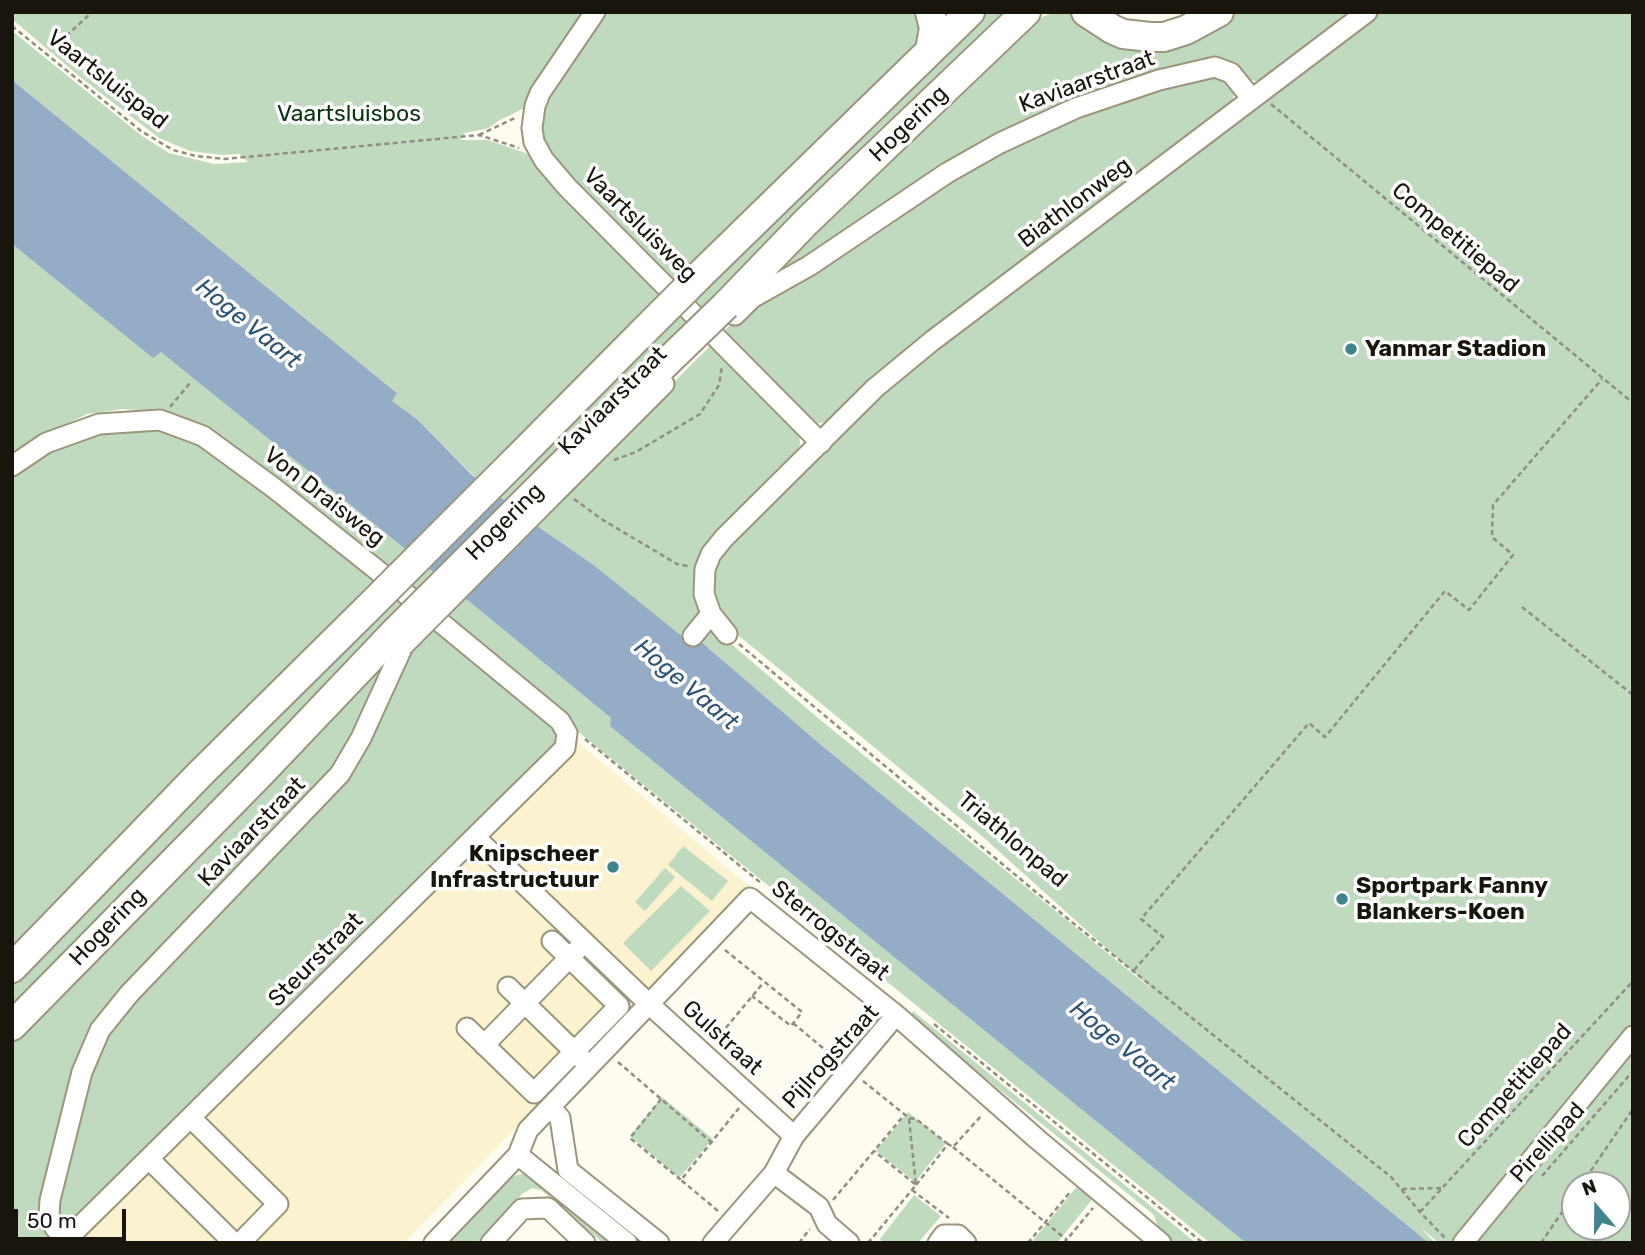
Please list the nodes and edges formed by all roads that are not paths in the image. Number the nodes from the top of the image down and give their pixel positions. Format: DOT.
graph roads {
  1 [pos="595,12"];
  2 [pos="930,12"];
  3 [pos="970,12"];
  4 [pos="1041,12"];
  5 [pos="1086,12"];
  6 [pos="1121,12"];
  7 [pos="1182,12"];
  8 [pos="1219,12"];
  9 [pos="1367,12"];
  10 [pos="1017,21"];
  11 [pos="930,50"];
  12 [pos="1257,96"];
  13 [pos="730,310"];
  14 [pos="821,443"];
  15 [pos="12,467"];
  16 [pos="711,614"];
  17 [pos="727,634"];
  18 [pos="693,636"];
  19 [pos="399,639"];
  20 [pos="567,733"];
  21 [pos="475,837"];
  22 [pos="552,941"];
  23 [pos="584,942"];
  24 [pos="569,958"];
  25 [pos="12,968"];
  26 [pos="508,986"];
  27 [pos="525,1003"];
  28 [pos="649,1004"];
  29 [pos="896,1015"];
  30 [pos="12,1026"];
  31 [pos="467,1028"];
  32 [pos="1633,1036"];
  33 [pos="484,1045"];
  34 [pos="575,1052"];
  35 [pos="589,1066"];
  36 [pos="550,1107"];
  37 [pos="191,1118"];
  38 [pos="794,1136"];
  39 [pos="518,1154"];
  40 [pos="149,1159"];
  41 [pos="774,1173"];
  42 [pos="66,1242"];
  43 [pos="234,1243"];
  44 [pos="240,1243"];
  45 [pos="433,1243"];
  46 [pos="491,1243"];
  47 [pos="585,1243"];
  48 [pos="627,1243"];
  49 [pos="659,1243"];
  50 [pos="713,1243"];
  51 [pos="849,1243"];
  52 [pos="1161,1243"];
  53 [pos="1463,1243"];
  1 -- 14 [label="street, Vaartsluisweg"];
  2 -- 11 [label="highway"];
  3 -- 11 [label="highway, Hogering"];
  4 -- 10 [label="highway, Hogering"];
  5 -- 8 [label="highway"];
  6 -- 7 [label="highway"];
  9 -- 12 [label="street, Biathlonweg"];
  10 -- 13 [label="highway, Hogering"];
  11 -- 25 [label="highway, Hogering, bridge"];
  12 -- 13 [label="street, Kaviaarstraat"];
  12 -- 14 [label="street, Biathlonweg"];
  13 -- 19 [label="highway, Hogering, bridge"];
  14 -- 16 [label="street"];
  15 -- 20 [label="street, Von Draisweg"];
  16 -- 17 [label="street"];
  16 -- 18 [label="street"];
  19 -- 30 [label="highway, Hogering"];
  19 -- 42 [label="street, Kaviaarstraat"];
  20 -- 21 [label="street, Steurstraat"];
  21 -- 23 [label="street"];
  21 -- 37 [label="street, Steurstraat"];
  22 -- 24 [label="street"];
  23 -- 24 [label="street"];
  23 -- 28 [label="street"];
  24 -- 27 [label="street"];
  24 -- 34 [label="street"];
  26 -- 27 [label="street"];
  27 -- 33 [label="street"];
  27 -- 34 [label="street"];
  28 -- 29 [label="street, Sterrogstraat"];
  28 -- 35 [label="street"];
  28 -- 38 [label="street, Gulstraat"];
  29 -- 38 [label="street, Pijlrogstraat"];
  29 -- 52 [label="street, Pijlrogstraat"];
  31 -- 33 [label="street"];
  32 -- 53 [label="street"];
  33 -- 34 [label="street"];
  34 -- 35 [label="street"];
  35 -- 36 [label="street"];
  36 -- 39 [label="street"];
  36 -- 49 [label="street"];
  37 -- 40 [label="street, Steurstraat"];
  37 -- 44 [label="street"];
  38 -- 41 [label="street, Pijlrogstraat"];
  39 -- 45 [label="street"];
  39 -- 48 [label="street"];
  40 -- 42 [label="street, Steurstraat"];
  40 -- 43 [label="street"];
  41 -- 50 [label="street, Pijlrogstraat"];
  41 -- 51 [label="street"];
  46 -- 47 [label="street"];
}
